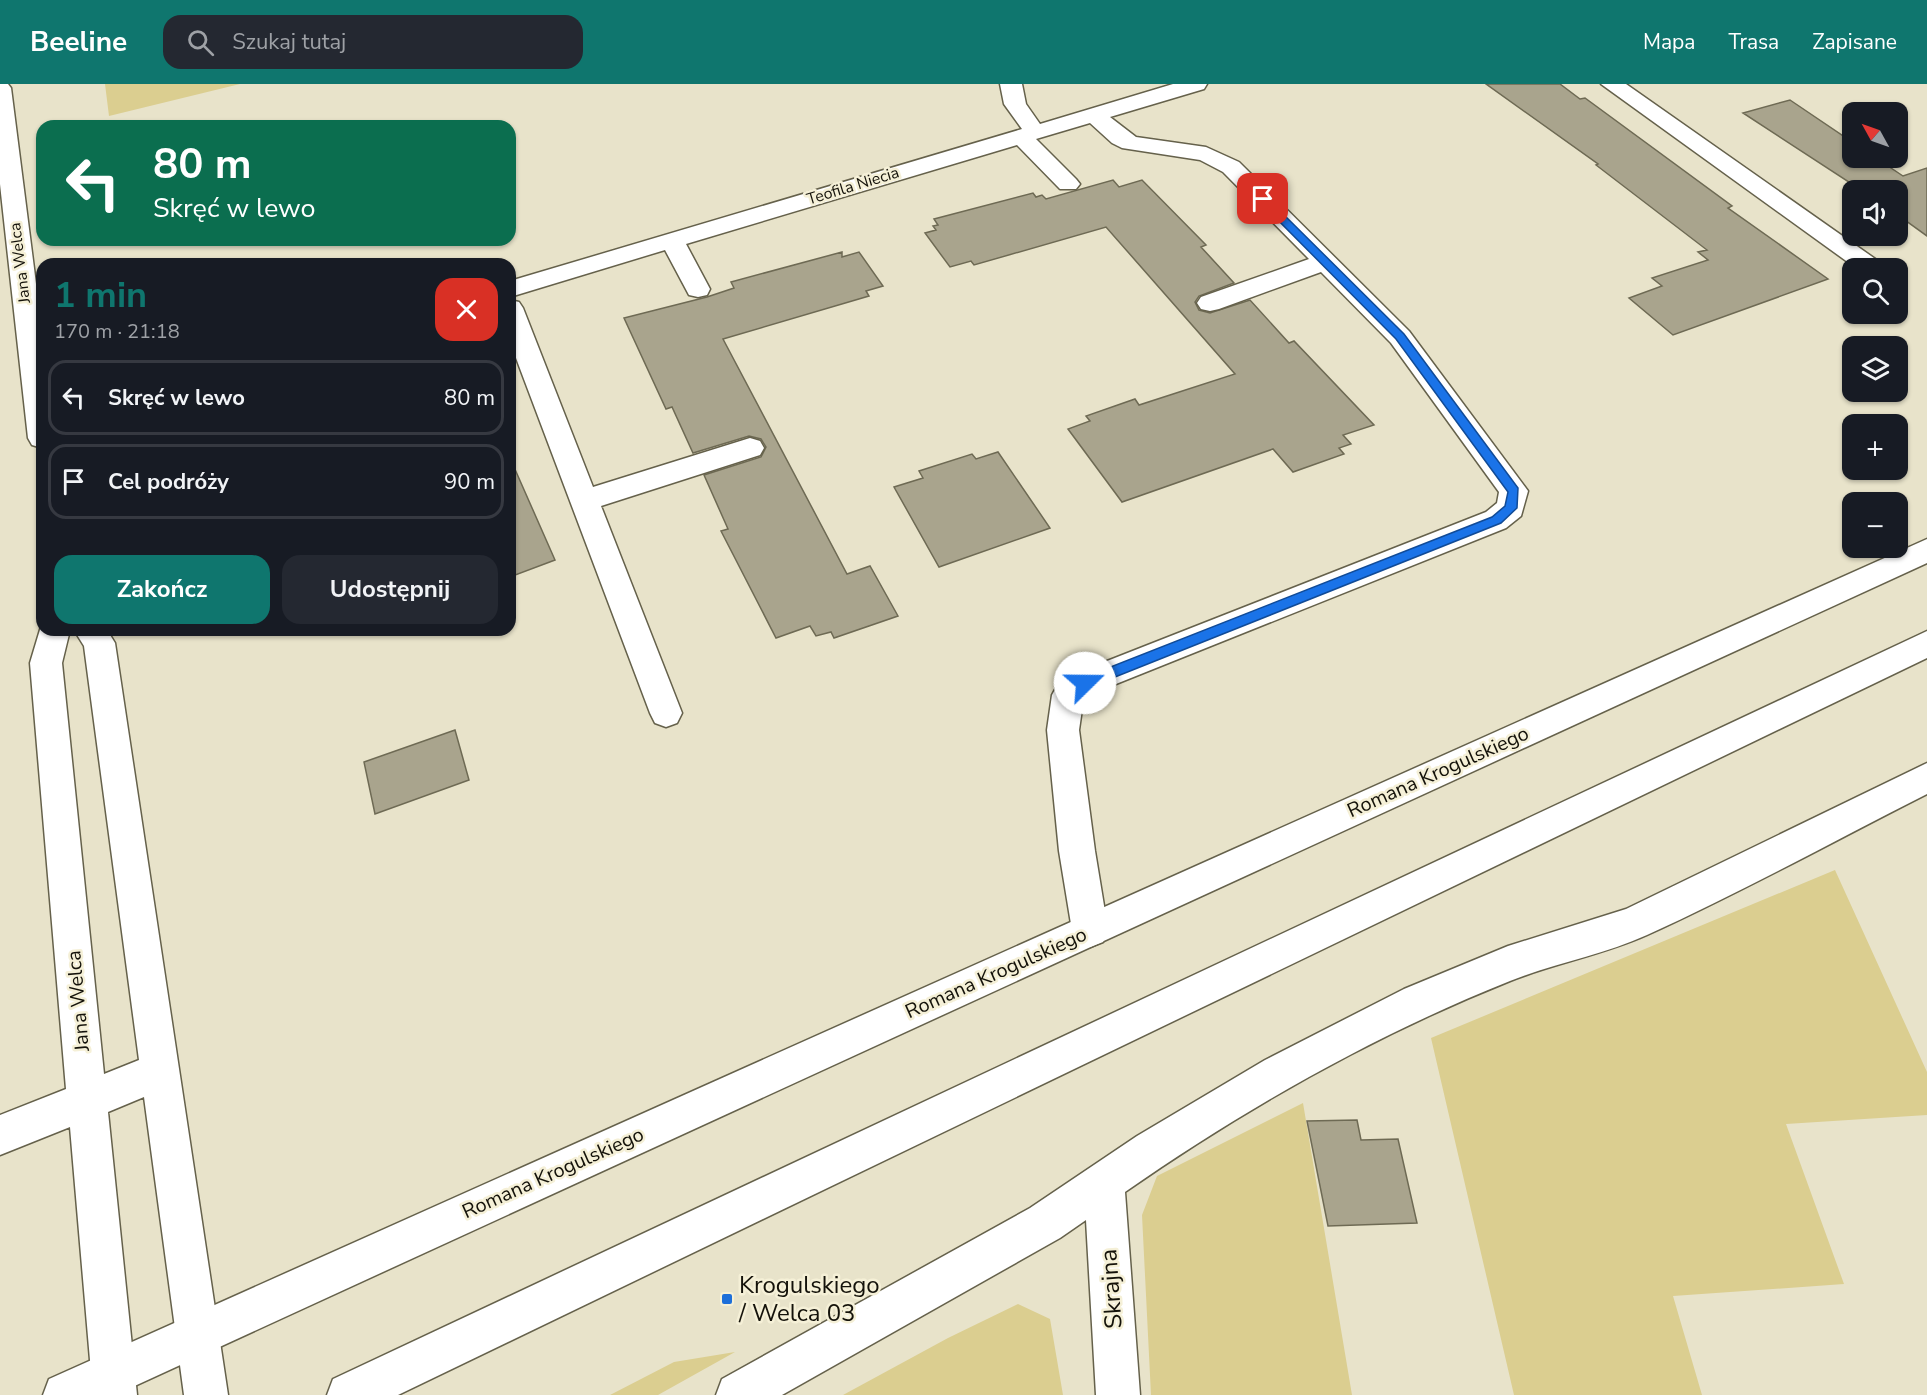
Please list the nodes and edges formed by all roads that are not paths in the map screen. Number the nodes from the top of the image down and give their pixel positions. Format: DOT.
graph roads {
  1 [pos="1011,84"];
  2 [pos="1196,84"];
  3 [pos="1612,84"];
  4 [pos="0,88"];
  5 [pos="1094,114"];
  6 [pos="1028,134"];
  7 [pos="1068,184"];
  8 [pos="672,240"];
  9 [pos="1858,258"];
  10 [pos="1325,262"];
  11 [pos="516,287"];
  12 [pos="698,289"];
  13 [pos="1210,303"];
  14 [pos="516,324"];
  15 [pos="36,383"];
  16 [pos="750,448"];
  17 [pos="584,501"];
  18 [pos="1927,550"];
  19 [pos="53,636"];
  20 [pos="94,636"];
  21 [pos="1927,644"];
  22 [pos="666,713"];
  23 [pos="1927,778"];
  24 [pos="1090,930"];
  25 [pos="158,1072"];
  26 [pos="88,1100"];
  27 [pos="0,1135"];
  28 [pos="1104,1184"];
  29 [pos="198,1335"];
  30 [pos="114,1384"];
  31 [pos="65,1395"];
  32 [pos="206,1395"];
  33 [pos="349,1395"];
  34 [pos="738,1395"];
  35 [pos="1118,1395"];
  1 -- 6 [label="street"];
  2 -- 5 [label="street, Teofila Niecia"];
  3 -- 9 [label="street"];
  4 -- 15 [label="street, Jana Welca"];
  5 -- 6 [label="street, Teofila Niecia"];
  5 -- 10 [label="street"];
  6 -- 7 [label="street"];
  6 -- 8 [label="street, Teofila Niecia"];
  8 -- 11 [label="street, Teofila Niecia"];
  8 -- 12 [label="street"];
  10 -- 13 [label="street"];
  10 -- 24 [label="street"];
  14 -- 17 [label="street"];
  16 -- 17 [label="street"];
  17 -- 22 [label="street"];
  18 -- 24 [label="street, Romana Krogulskiego"];
  19 -- 26 [label="street, Jana Welca"];
  20 -- 25 [label="street"];
  21 -- 33 [label="street"];
  23 -- 28 [label="street"];
  24 -- 29 [label="street, Romana Krogulskiego"];
  25 -- 26 [label="street"];
  25 -- 29 [label="street"];
  26 -- 27 [label="street"];
  26 -- 30 [label="street, Jana Welca"];
  28 -- 34 [label="street"];
  28 -- 35 [label="street, Skrajna"];
  29 -- 30 [label="street, Romana Krogulskiego"];
  29 -- 32 [label="street"];
  30 -- 31 [label="street, Romana Krogulskiego"];
}
